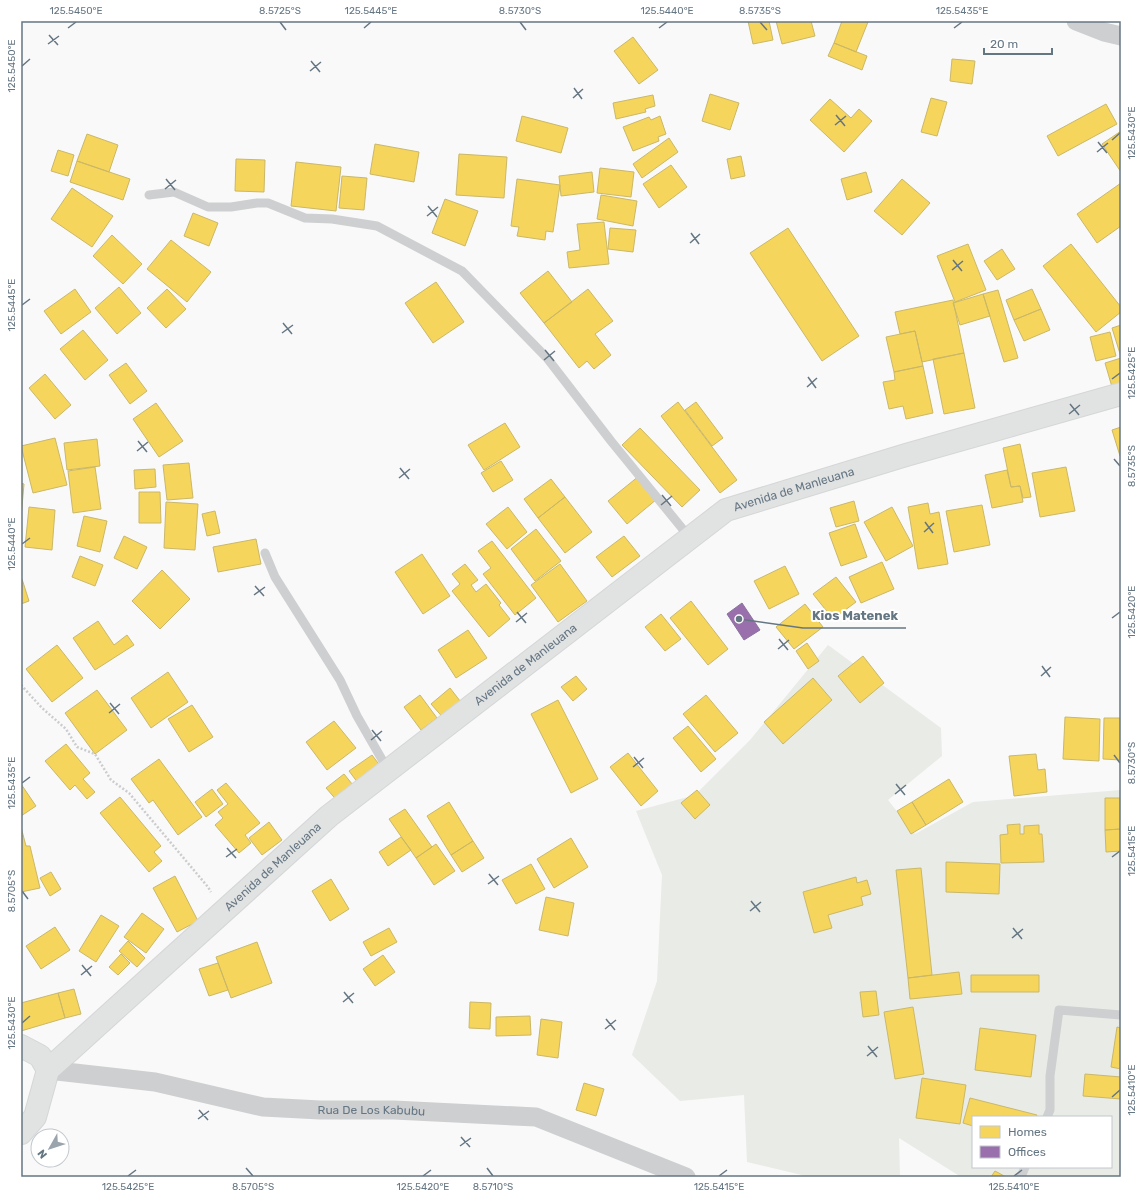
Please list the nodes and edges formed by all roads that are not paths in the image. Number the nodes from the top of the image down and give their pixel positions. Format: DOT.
graph roads {
  1 [pos="1076,21"];
  2 [pos="1121,36"];
  3 [pos="149,195"];
  4 [pos="1121,394"];
  5 [pos="690,538"];
  6 [pos="265,553"];
  7 [pos="388,770"];
  8 [pos="1121,1015"];
  9 [pos="21,1046"];
  10 [pos="48,1070"];
  11 [pos="1047,1116"];
  12 [pos="21,1133"];
  13 [pos="686,1177"];
  1 -- 2 [label="street"];
  3 -- 5 [label="lane"];
  4 -- 5 [label="street, Avenida de Manleuana"];
  5 -- 7 [label="street, Avenida de Manleuana"];
  6 -- 7 [label="lane"];
  7 -- 10 [label="street, Avenida de Manleuana"];
  8 -- 11 [label="lane"];
  9 -- 10 [label="street"];
  10 -- 12 [label="street"];
  10 -- 13 [label="street, Rua De Los Kabubu"];
}
